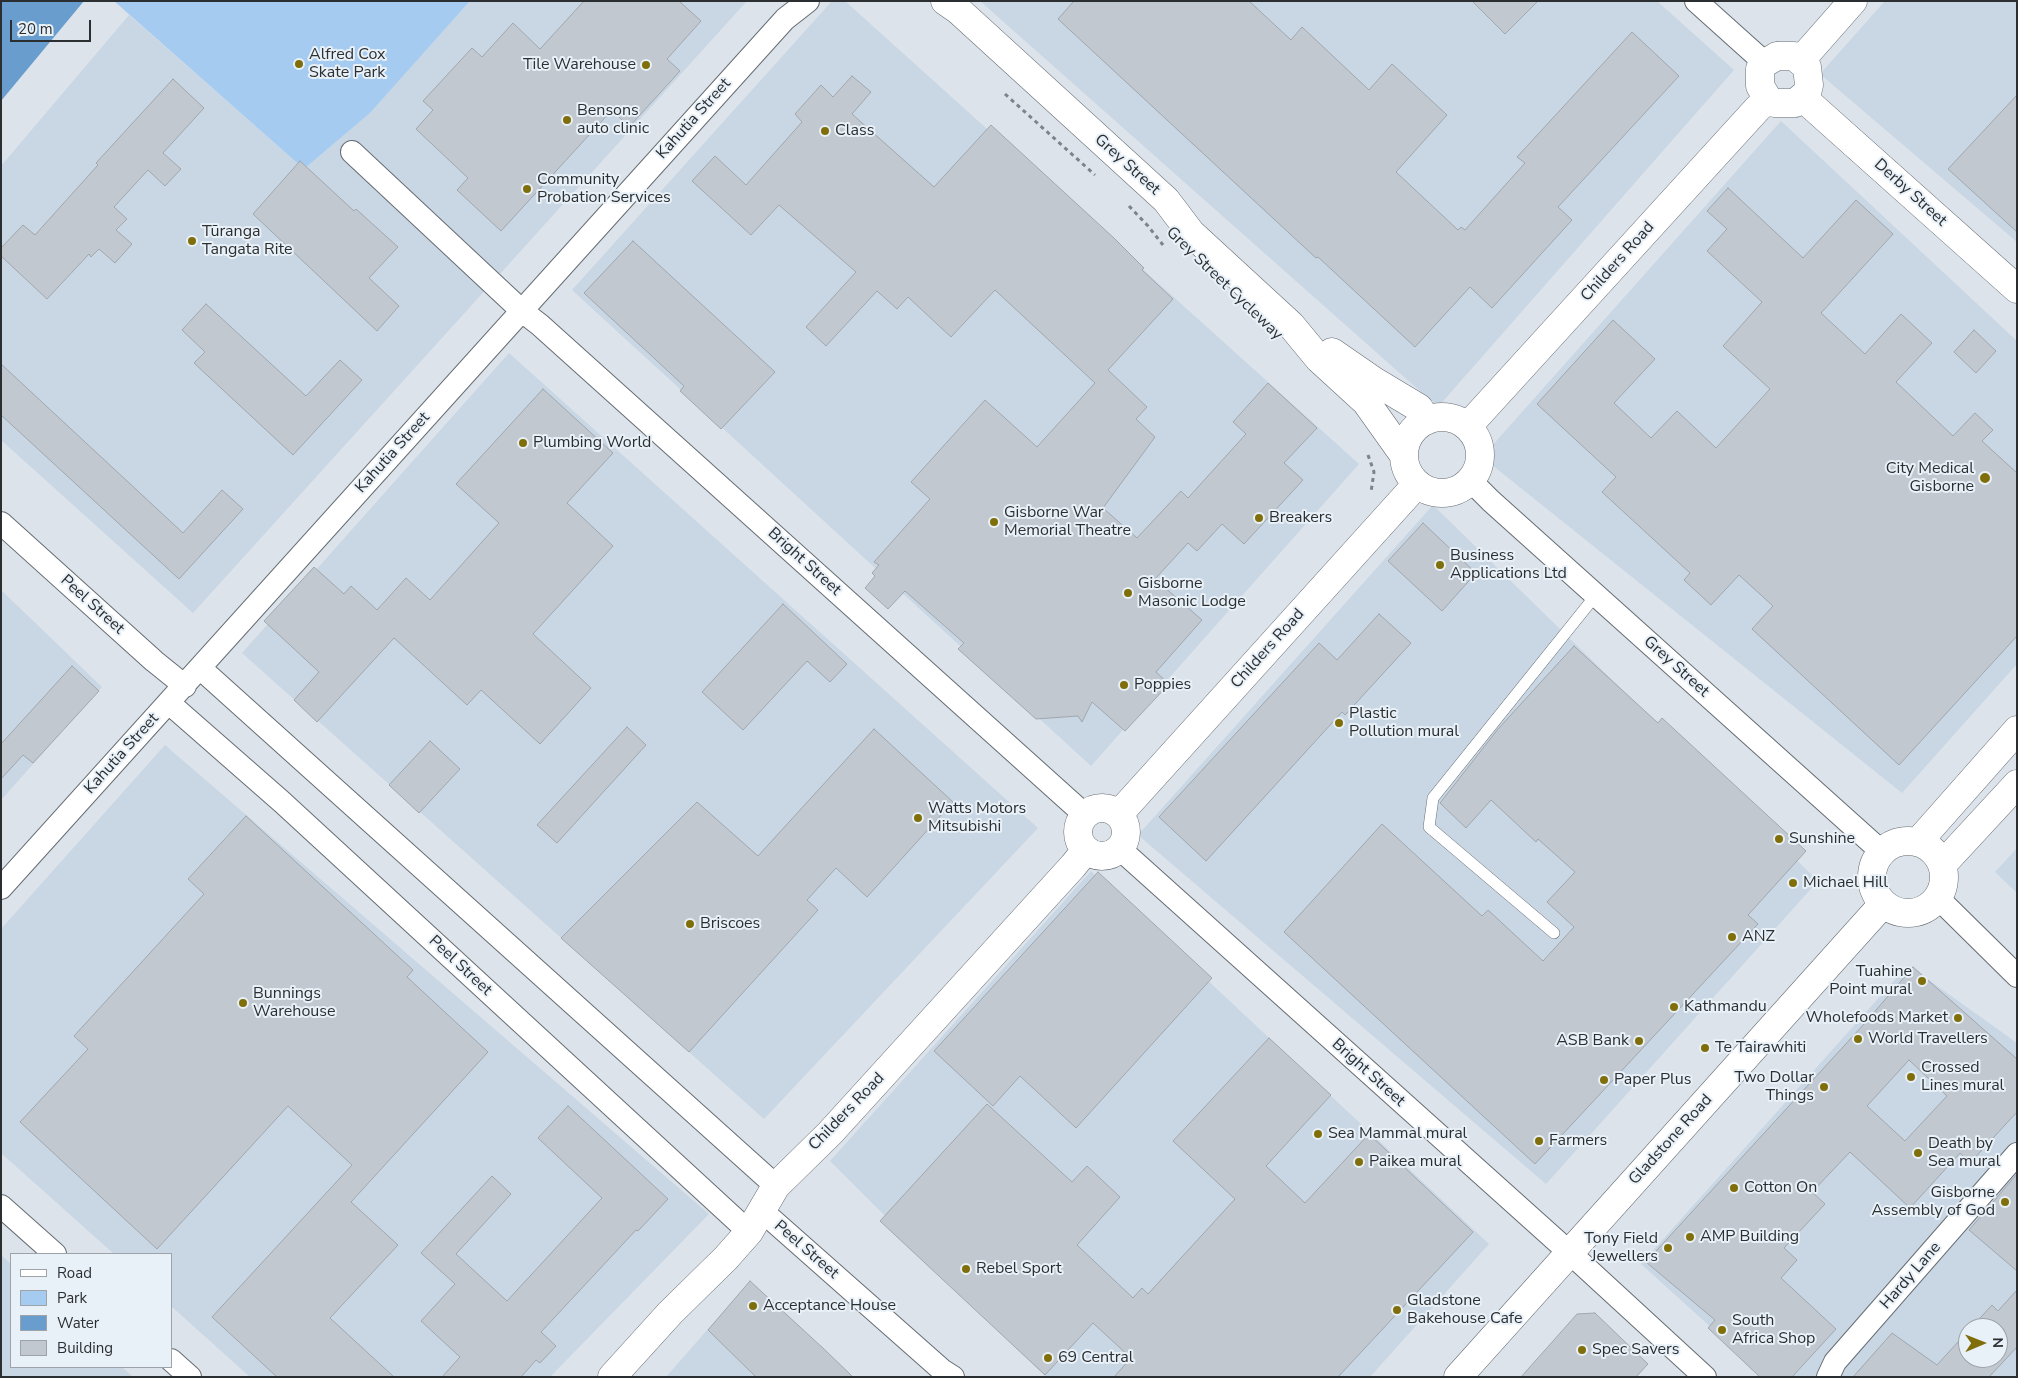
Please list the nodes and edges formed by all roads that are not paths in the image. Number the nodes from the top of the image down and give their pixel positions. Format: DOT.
graph roads {
  1 [pos="808,1"];
  2 [pos="1696,1"];
  3 [pos="1853,1"];
  4 [pos="951,4"];
  5 [pos="790,10"];
  6 [pos="1801,60"];
  7 [pos="1765,63"];
  8 [pos="1803,98"];
  9 [pos="1768,99"];
  10 [pos="352,152"];
  11 [pos="2017,289"];
  12 [pos="522,311"];
  13 [pos="1291,325"];
  14 [pos="1426,421"];
  15 [pos="1468,426"];
  16 [pos="1403,454"];
  17 [pos="1471,481"];
  18 [pos="1416,484"];
  19 [pos="1,524"];
  20 [pos="1596,595"];
  21 [pos="200,668"];
  22 [pos="185,686"];
  23 [pos="169,704"];
  24 [pos="2017,730"];
  25 [pos="2017,784"];
  26 [pos="1119,814"];
  27 [pos="1085,815"];
  28 [pos="1918,842"];
  29 [pos="1120,849"];
  30 [pos="1086,850"];
  31 [pos="1882,852"];
  32 [pos="1943,864"];
  33 [pos="1,888"];
  34 [pos="1938,898"];
  35 [pos="1883,904"];
  36 [pos="1554,933"];
  37 [pos="2017,976"];
  38 [pos="2017,1154"];
  39 [pos="776,1186"];
  40 [pos="1,1206"];
  41 [pos="755,1221"];
  42 [pos="54,1253"];
  43 [pos="1570,1253"];
  44 [pos="172,1361"];
  45 [pos="947,1374"];
  46 [pos="190,1377"];
  47 [pos="612,1377"];
  48 [pos="1458,1377"];
  49 [pos="1705,1377"];
  50 [pos="1828,1377"];
  1 -- 5 [label="street, Kahutia Street"];
  2 -- 7 [label="street"];
  3 -- 6 [label="street"];
  4 -- 13 [label="street, Grey Street"];
  5 -- 12 [label="street, Kahutia Street"];
  6 -- 7 [label="street"];
  6 -- 8 [label="street"];
  7 -- 9 [label="street"];
  8 -- 9 [label="street"];
  8 -- 11 [label="street, Derby Street"];
  9 -- 15 [label="street, Childers Road"];
  10 -- 12 [label="street, Bright Street"];
  12 -- 21 [label="street, Kahutia Street"];
  12 -- 27 [label="street, Bright Street"];
  13 -- 14 [label="street, Grey Street"];
  13 -- 16 [label="street, Grey Street"];
  14 -- 15 [label="street"];
  14 -- 16 [label="street"];
  15 -- 17 [label="street"];
  16 -- 18 [label="street"];
  17 -- 18 [label="street"];
  17 -- 20 [label="street, Grey Street"];
  18 -- 26 [label="street, Childers Road"];
  19 -- 22 [label="street, Peel Street"];
  20 -- 31 [label="street, Grey Street"];
  20 -- 36 [label="lane"];
  21 -- 22 [label="street, Kahutia Street"];
  21 -- 39 [label="street"];
  22 -- 23 [label="street, Kahutia Street"];
  23 -- 33 [label="street, Kahutia Street"];
  23 -- 41 [label="street, Peel Street"];
  24 -- 28 [label="street"];
  25 -- 32 [label="street"];
  26 -- 27 [label="street"];
  26 -- 29 [label="street"];
  27 -- 30 [label="street"];
  28 -- 31 [label="street"];
  28 -- 32 [label="street"];
  29 -- 30 [label="street"];
  29 -- 43 [label="street, Bright Street"];
  30 -- 39 [label="street, Childers Road"];
  31 -- 35 [label="street"];
  32 -- 34 [label="street"];
  34 -- 35 [label="street"];
  34 -- 37 [label="street"];
  35 -- 43 [label="street, Gladstone Road"];
  38 -- 50 [label="street, Hardy Lane"];
  39 -- 41 [label="street, Childers Road"];
  40 -- 42 [label="street"];
  41 -- 45 [label="street, Peel Street"];
  41 -- 47 [label="street, Childers Road"];
  43 -- 48 [label="street, Gladstone Road"];
  43 -- 49 [label="street, Bright Street"];
  44 -- 46 [label="street"];
}
